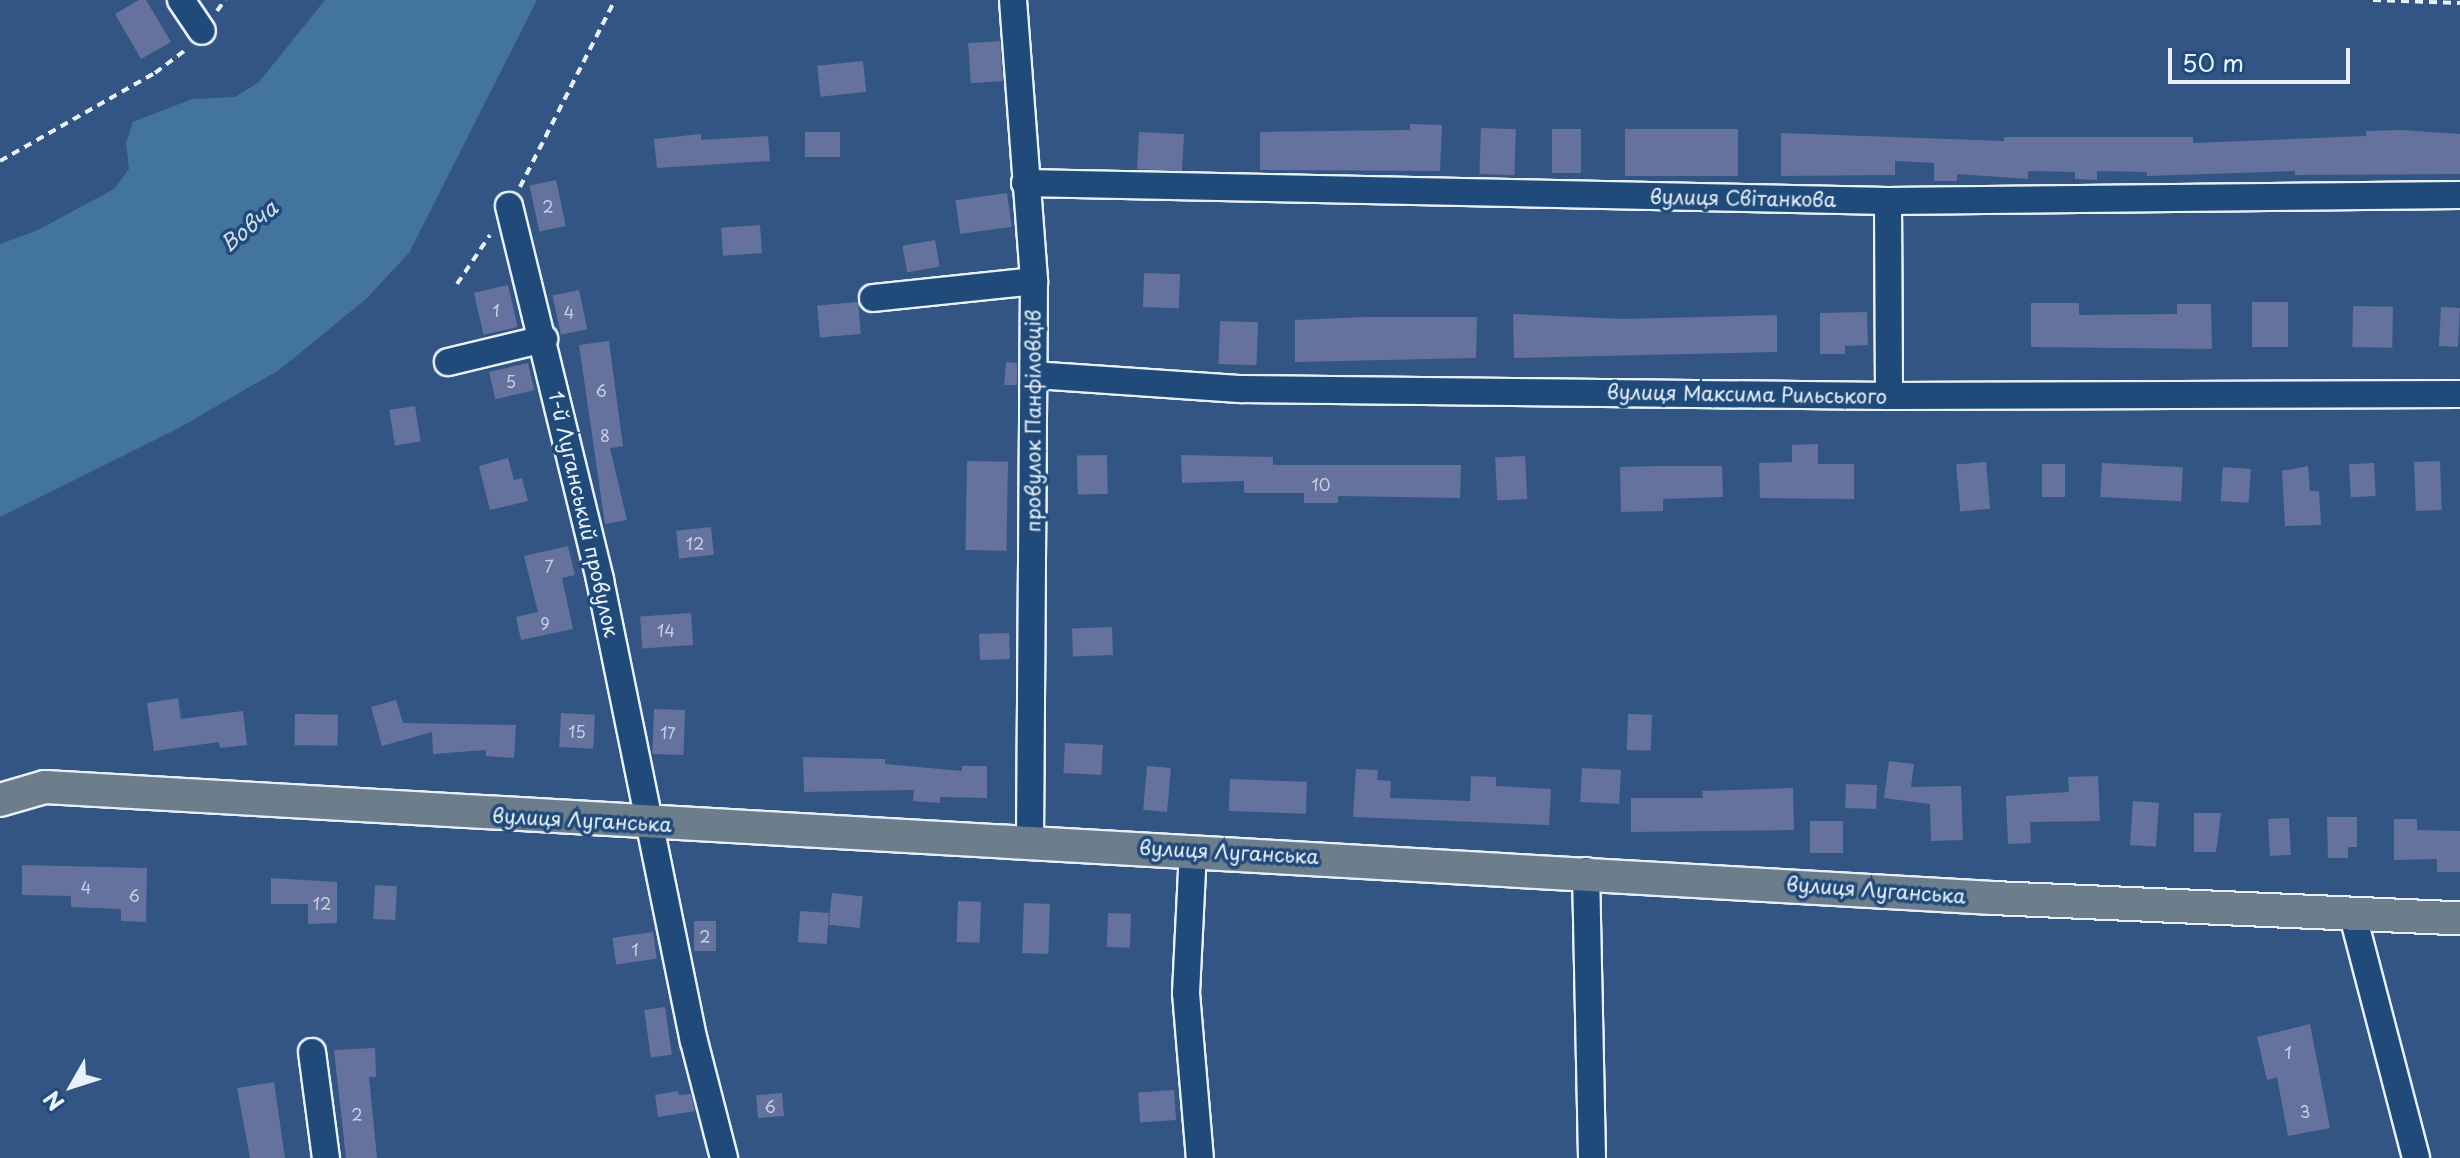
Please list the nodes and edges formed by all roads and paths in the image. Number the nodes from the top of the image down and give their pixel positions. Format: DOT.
graph roads {
  1 [pos="181,0"];
  2 [pos="225,0"];
  3 [pos="615,0"];
  4 [pos="1013,0"];
  5 [pos="2373,0"];
  6 [pos="2460,3"];
  7 [pos="202,31"];
  8 [pos="0,161"];
  9 [pos="1025,183"];
  10 [pos="2460,195"];
  11 [pos="1888,201"];
  12 [pos="509,206"];
  13 [pos="1034,281"];
  14 [pos="457,284"];
  15 [pos="873,298"];
  16 [pos="544,339"];
  17 [pos="448,362"];
  18 [pos="1034,375"];
  19 [pos="2460,394"];
  20 [pos="1889,396"];
  21 [pos="0,800"];
  22 [pos="652,825"];
  23 [pos="1030,842"];
  24 [pos="1193,850"];
  25 [pos="1586,871"];
  26 [pos="2352,912"];
  27 [pos="2460,918"];
  28 [pos="312,1052"];
  29 [pos="326,1158"];
  30 [pos="724,1158"];
  31 [pos="1200,1158"];
  32 [pos="1592,1158"];
  33 [pos="2416,1158"];
  1 -- 7 [label="street"];
  2 -- 7 [label="path"];
  3 -- 12 [label="path"];
  4 -- 9 [label="street, провулок Панфіловців"];
  5 -- 6 [label="path"];
  7 -- 8 [label="path"];
  9 -- 11 [label="street, вулиця Світанкова"];
  9 -- 13 [label="street, провулок Панфіловців"];
  10 -- 11 [label="street, вулиця Світанкова"];
  11 -- 20 [label="street"];
  12 -- 14 [label="path"];
  12 -- 16 [label="street, 1-й Луганський провулок"];
  13 -- 15 [label="street"];
  13 -- 18 [label="street, провулок Панфіловців"];
  16 -- 17 [label="street"];
  16 -- 22 [label="street, 1-й Луганський провулок"];
  18 -- 20 [label="street, вулиця Максима Рильського"];
  18 -- 23 [label="street, провулок Панфіловців"];
  19 -- 20 [label="street, вулиця Максима Рильського"];
  21 -- 22 [label="main road, вулиця Луганська"];
  22 -- 23 [label="main road, вулиця Луганська"];
  22 -- 30 [label="street, 1-й Луганський провулок"];
  23 -- 24 [label="main road, вулиця Луганська"];
  24 -- 25 [label="main road, вулиця Луганська"];
  24 -- 31 [label="street"];
  25 -- 26 [label="main road, вулиця Луганська"];
  25 -- 32 [label="street"];
  26 -- 27 [label="main road, вулиця Луганська"];
  26 -- 33 [label="street"];
  28 -- 29 [label="street"];
}
